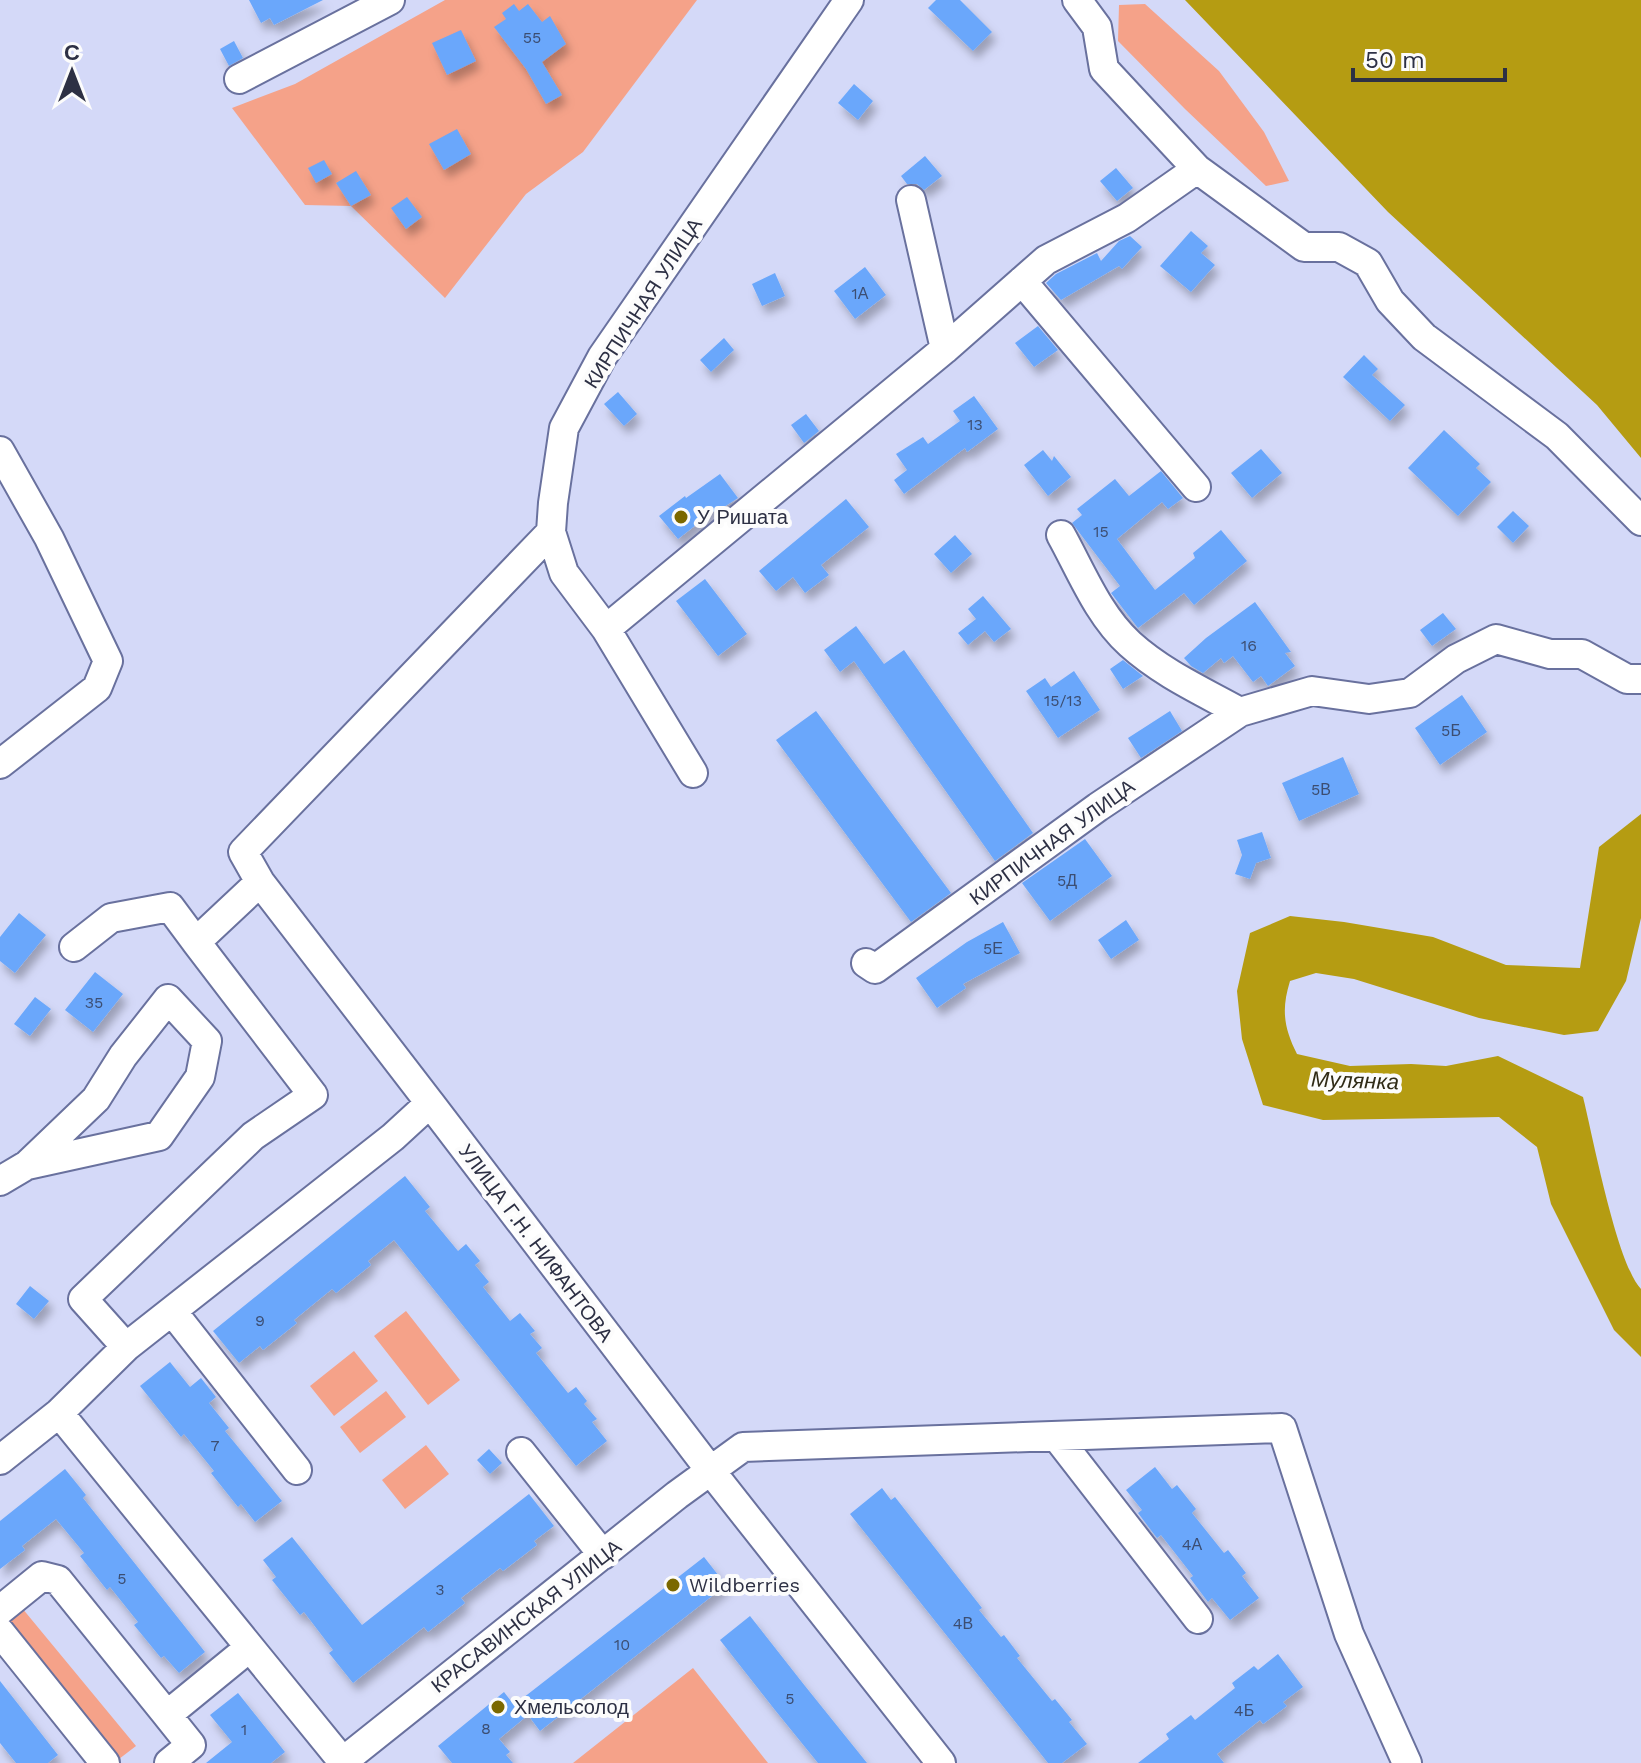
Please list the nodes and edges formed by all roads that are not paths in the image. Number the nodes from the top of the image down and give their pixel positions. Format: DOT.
graph roads {
  1 [pos="390,0"];
  2 [pos="849,0"];
  3 [pos="1077,0"];
  4 [pos="239,79"];
  5 [pos="1197,169"];
  6 [pos="911,200"];
  7 [pos="1022,281"];
  8 [pos="945,349"];
  9 [pos="0,451"];
  10 [pos="1196,487"];
  11 [pos="1641,521"];
  12 [pos="551,532"];
  13 [pos="1061,535"];
  14 [pos="606,629"];
  15 [pos="1641,679"];
  16 [pos="1240,712"];
  17 [pos="0,764"];
  18 [pos="693,773"];
  19 [pos="260,882"];
  20 [pos="196,942"];
  21 [pos="74,947"];
  22 [pos="866,963"];
  23 [pos="430,1103"];
  24 [pos="27,1165"];
  25 [pos="0,1181"];
  26 [pos="172,1311"];
  27 [pos="126,1347"];
  28 [pos="59,1413"];
  29 [pos="1056,1436"];
  30 [pos="521,1452"];
  31 [pos="0,1460"];
  32 [pos="297,1470"];
  33 [pos="710,1470"];
  34 [pos="603,1555"];
  35 [pos="0,1610"];
  36 [pos="1198,1619"];
  37 [pos="0,1632"];
  38 [pos="249,1648"];
  39 [pos="167,1715"];
  40 [pos="105,1763"];
  41 [pos="169,1763"];
  42 [pos="342,1763"];
  43 [pos="941,1763"];
  44 [pos="1407,1763"];
  1 -- 4 [label="street"];
  2 -- 12 [label="street, КИРПИЧНАЯ УЛИЦА"];
  3 -- 5 [label="street"];
  5 -- 7 [label="street"];
  5 -- 11 [label="street"];
  6 -- 8 [label="street"];
  7 -- 8 [label="street"];
  7 -- 10 [label="street"];
  8 -- 14 [label="street"];
  9 -- 17 [label="street"];
  12 -- 14 [label="street, КИРПИЧНАЯ УЛИЦА"];
  12 -- 19 [label="street, УЛИЦА Г.Н. НИФАНТОВА"];
  13 -- 16 [label="street"];
  14 -- 18 [label="street, КИРПИЧНАЯ УЛИЦА"];
  15 -- 16 [label="street, КИРПИЧНАЯ УЛИЦА"];
  16 -- 22 [label="street, КИРПИЧНАЯ УЛИЦА"];
  19 -- 20 [label="street"];
  19 -- 23 [label="street, УЛИЦА Г.Н. НИФАНТОВА"];
  20 -- 21 [label="street"];
  20 -- 27 [label="street"];
  23 -- 26 [label="street"];
  23 -- 33 [label="street, УЛИЦА Г.Н. НИФАНТОВА"];
  24 -- 24 [label="street"];
  24 -- 25 [label="street"];
  26 -- 27 [label="street"];
  26 -- 32 [label="street"];
  27 -- 28 [label="street"];
  28 -- 31 [label="street"];
  28 -- 38 [label="street, КРАСАВИНСКАЯ УЛИЦА"];
  29 -- 33 [label="street, КРАСАВИНСКАЯ УЛИЦА"];
  29 -- 36 [label="street"];
  29 -- 44 [label="street, КРАСАВИНСКАЯ УЛИЦА"];
  30 -- 34 [label="street"];
  33 -- 34 [label="street, КРАСАВИНСКАЯ УЛИЦА"];
  33 -- 43 [label="street, УЛИЦА Г.Н. НИФАНТОВА"];
  34 -- 42 [label="street, КРАСАВИНСКАЯ УЛИЦА"];
  35 -- 39 [label="street"];
  37 -- 40 [label="street"];
  38 -- 39 [label="street"];
  38 -- 42 [label="street, КРАСАВИНСКАЯ УЛИЦА"];
  39 -- 41 [label="street"];
}
